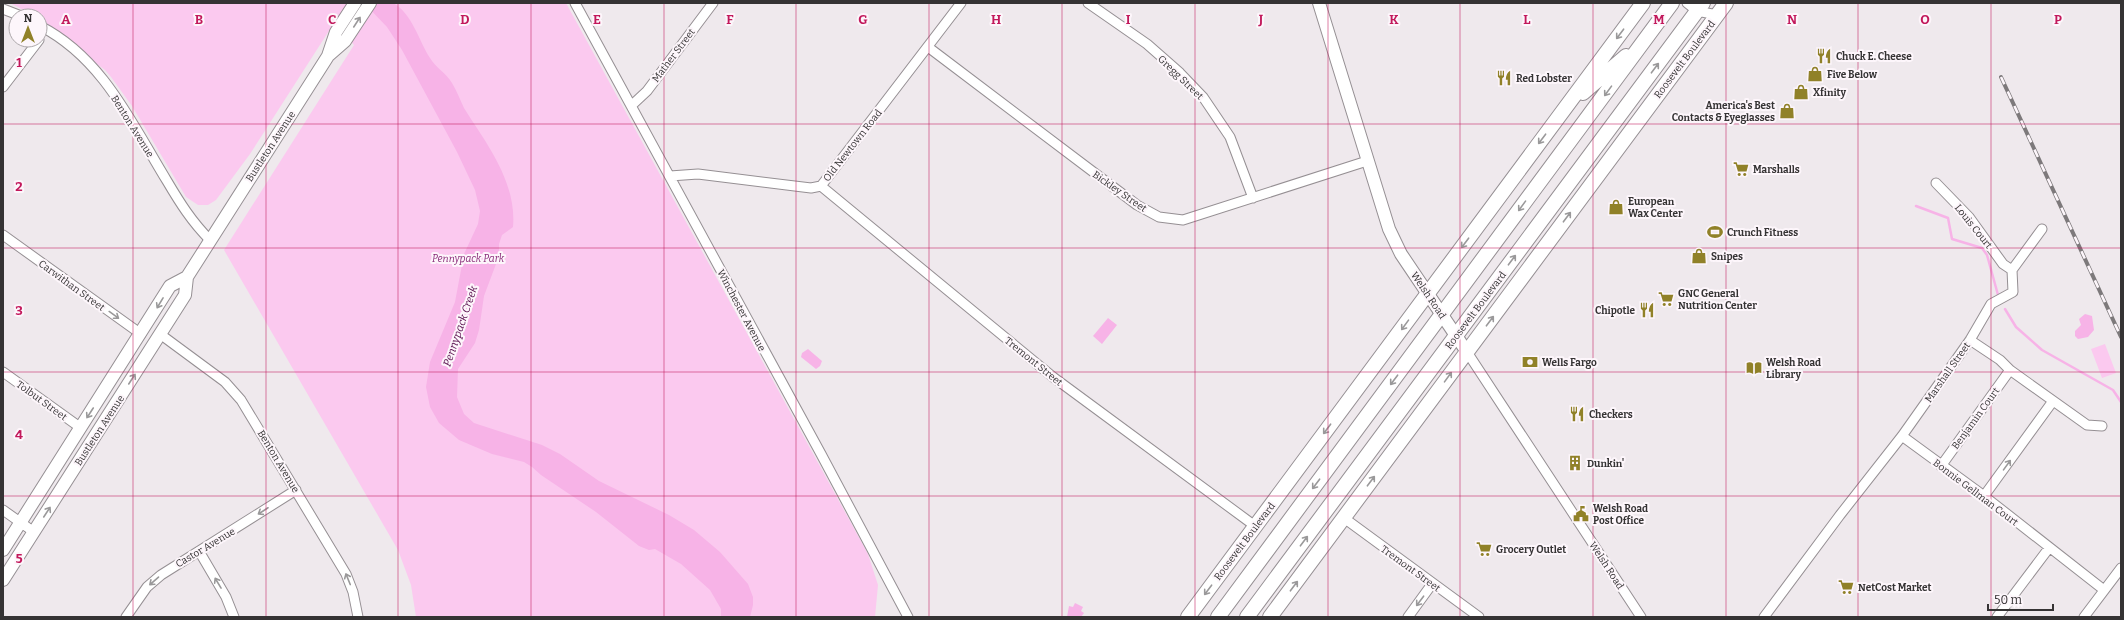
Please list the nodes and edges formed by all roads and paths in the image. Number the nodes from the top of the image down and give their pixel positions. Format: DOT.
graph roads {
  1 [pos="355,3"];
  2 [pos="370,3"];
  3 [pos="575,3"];
  4 [pos="713,3"];
  5 [pos="961,3"];
  6 [pos="1088,3"];
  7 [pos="1319,3"];
  8 [pos="1643,3"];
  9 [pos="1672,3"];
  10 [pos="1726,3"];
  11 [pos="1100,6"];
  12 [pos="1696,6"];
  13 [pos="1717,15"];
  14 [pos="1707,28"];
  15 [pos="48,31"];
  16 [pos="1645,40"];
  17 [pos="928,47"];
  18 [pos="34,48"];
  19 [pos="328,56"];
  20 [pos="3,87"];
  21 [pos="632,105"];
  22 [pos="1565,108"];
  23 [pos="1647,110"];
  24 [pos="1367,161"];
  25 [pos="1583,165"];
  26 [pos="670,176"];
  27 [pos="1936,183"];
  28 [pos="821,186"];
  29 [pos="1253,198"];
  30 [pos="2042,229"];
  31 [pos="3,235"];
  32 [pos="210,240"];
  33 [pos="2012,270"];
  34 [pos="187,277"];
  35 [pos="1428,293"];
  36 [pos="1442,314"];
  37 [pos="141,334"];
  38 [pos="160,334"];
  39 [pos="1456,336"];
  40 [pos="1970,340"];
  41 [pos="1467,352"];
  42 [pos="2010,370"];
  43 [pos="3,372"];
  44 [pos="2053,402"];
  45 [pos="2102,426"];
  46 [pos="81,428"];
  47 [pos="1902,436"];
  48 [pos="1941,466"];
  49 [pos="296,490"];
  50 [pos="1984,496"];
  51 [pos="3,510"];
  52 [pos="1344,518"];
  53 [pos="20,523"];
  54 [pos="1255,526"];
  55 [pos="34,532"];
  56 [pos="2050,548"];
  57 [pos="3,550"];
  58 [pos="199,552"];
  59 [pos="2121,568"];
  60 [pos="3,580"];
  61 [pos="1432,584"];
  62 [pos="2104,590"];
  63 [pos="906,616"];
  64 [pos="126,617"];
  65 [pos="234,617"];
  66 [pos="358,617"];
  67 [pos="1188,617"];
  68 [pos="1218,617"];
  69 [pos="1247,617"];
  70 [pos="1270,617"];
  71 [pos="1408,617"];
  72 [pos="1479,617"];
  73 [pos="1641,617"];
  74 [pos="1764,617"];
  75 [pos="1997,617"];
  76 [pos="2084,617"];
  1 -- 19 [label="main road, Bustleton Avenue"];
  19 -- 2 [label="main road, Bustleton Avenue, one-way"];
  3 -- 21 [label="street, Winchester Avenue"];
  4 -- 21 [label="street, Mather Street"];
  5 -- 17 [label="street, Old Newtown Road"];
  6 -- 11 [label="street, Gregg Street"];
  7 -- 24 [label="main road, Welsh Road"];
  8 -- 22 [label="highway, Roosevelt Boulevard, one-way"];
  9 -- 16 [label="highway"];
  10 -- 13 [label="highway, Roosevelt Boulevard"];
  11 -- 29 [label="street, Gregg Street"];
  12 -- 13 [label="street"];
  12 -- 14 [label="street"];
  25 -- 12 [label="highway, Roosevelt Boulevard, one-way"];
  13 -- 14 [label="highway, Roosevelt Boulevard"];
  14 -- 23 [label="highway, Roosevelt Boulevard"];
  15 -- 32 [label="street, Benton Avenue"];
  16 -- 22 [label="highway"];
  16 -- 36 [label="highway, one-way"];
  17 -- 28 [label="street, Old Newtown Road"];
  17 -- 29 [label="street, Bickley Street"];
  18 -- 20 [label="street"];
  19 -- 32 [label="main road, Bustleton Avenue"];
  21 -- 26 [label="street, Winchester Avenue"];
  22 -- 35 [label="highway, Roosevelt Boulevard, one-way"];
  23 -- 25 [label="highway"];
  41 -- 23 [label="highway, Roosevelt Boulevard, one-way"];
  24 -- 29 [label="street, Bickley Street"];
  24 -- 35 [label="main road, Welsh Road"];
  39 -- 25 [label="highway, Roosevelt Boulevard, one-way"];
  26 -- 28 [label="street, Old Newtown Road"];
  26 -- 63 [label="street, Winchester Avenue"];
  27 -- 33 [label="street, Louis Court"];
  28 -- 54 [label="street, Tremont Street"];
  30 -- 33 [label="street"];
  31 -- 37 [label="street, Carwithan Street, one-way"];
  32 -- 34 [label="main road, Bustleton Avenue"];
  33 -- 40 [label="street, Marshall Street"];
  34 -- 37 [label="main road, Bustleton Avenue, one-way"];
  34 -- 38 [label="main road, Bustleton Avenue"];
  35 -- 36 [label="main road, Welsh Road"];
  35 -- 54 [label="highway, Roosevelt Boulevard, one-way"];
  36 -- 39 [label="main road, Welsh Road"];
  36 -- 68 [label="highway, one-way"];
  37 -- 46 [label="main road, Bustleton Avenue, one-way"];
  38 -- 49 [label="street, Benton Avenue"];
  55 -- 38 [label="main road, Bustleton Avenue, one-way"];
  39 -- 41 [label="main road, Welsh Road"];
  69 -- 39 [label="highway, Roosevelt Boulevard, one-way"];
  40 -- 42 [label="street"];
  40 -- 47 [label="street, Marshall Street"];
  52 -- 41 [label="highway, Roosevelt Boulevard, one-way"];
  41 -- 73 [label="street, Welsh Road"];
  42 -- 44 [label="street"];
  42 -- 48 [label="street, Benjamin Court"];
  43 -- 46 [label="street, Tolbut Street"];
  44 -- 45 [label="street"];
  50 -- 44 [label="street, one-way"];
  46 -- 53 [label="main road, Bustleton Avenue"];
  47 -- 48 [label="street, Bonnie Gellman Court"];
  47 -- 74 [label="street, Marshall Street"];
  48 -- 50 [label="street, Bonnie Gellman Court"];
  49 -- 58 [label="street, Castor Avenue, one-way"];
  66 -- 49 [label="street, Benton Avenue, one-way"];
  50 -- 56 [label="street, Bonnie Gellman Court"];
  51 -- 53 [label="street"];
  52 -- 61 [label="street, Tremont Street"];
  70 -- 52 [label="highway, Roosevelt Boulevard, one-way"];
  53 -- 55 [label="street"];
  53 -- 57 [label="main road, Bustleton Avenue"];
  54 -- 67 [label="highway, Roosevelt Boulevard, one-way"];
  55 -- 60 [label="main road, Bustleton Avenue"];
  56 -- 62 [label="street, Bonnie Gellman Court"];
  56 -- 75 [label="street"];
  58 -- 64 [label="street, Castor Avenue, one-way"];
  65 -- 58 [label="street, one-way"];
  59 -- 62 [label="street"];
  61 -- 71 [label="street, one-way"];
  61 -- 72 [label="street, Tremont Street"];
  62 -- 76 [label="street"];
}
